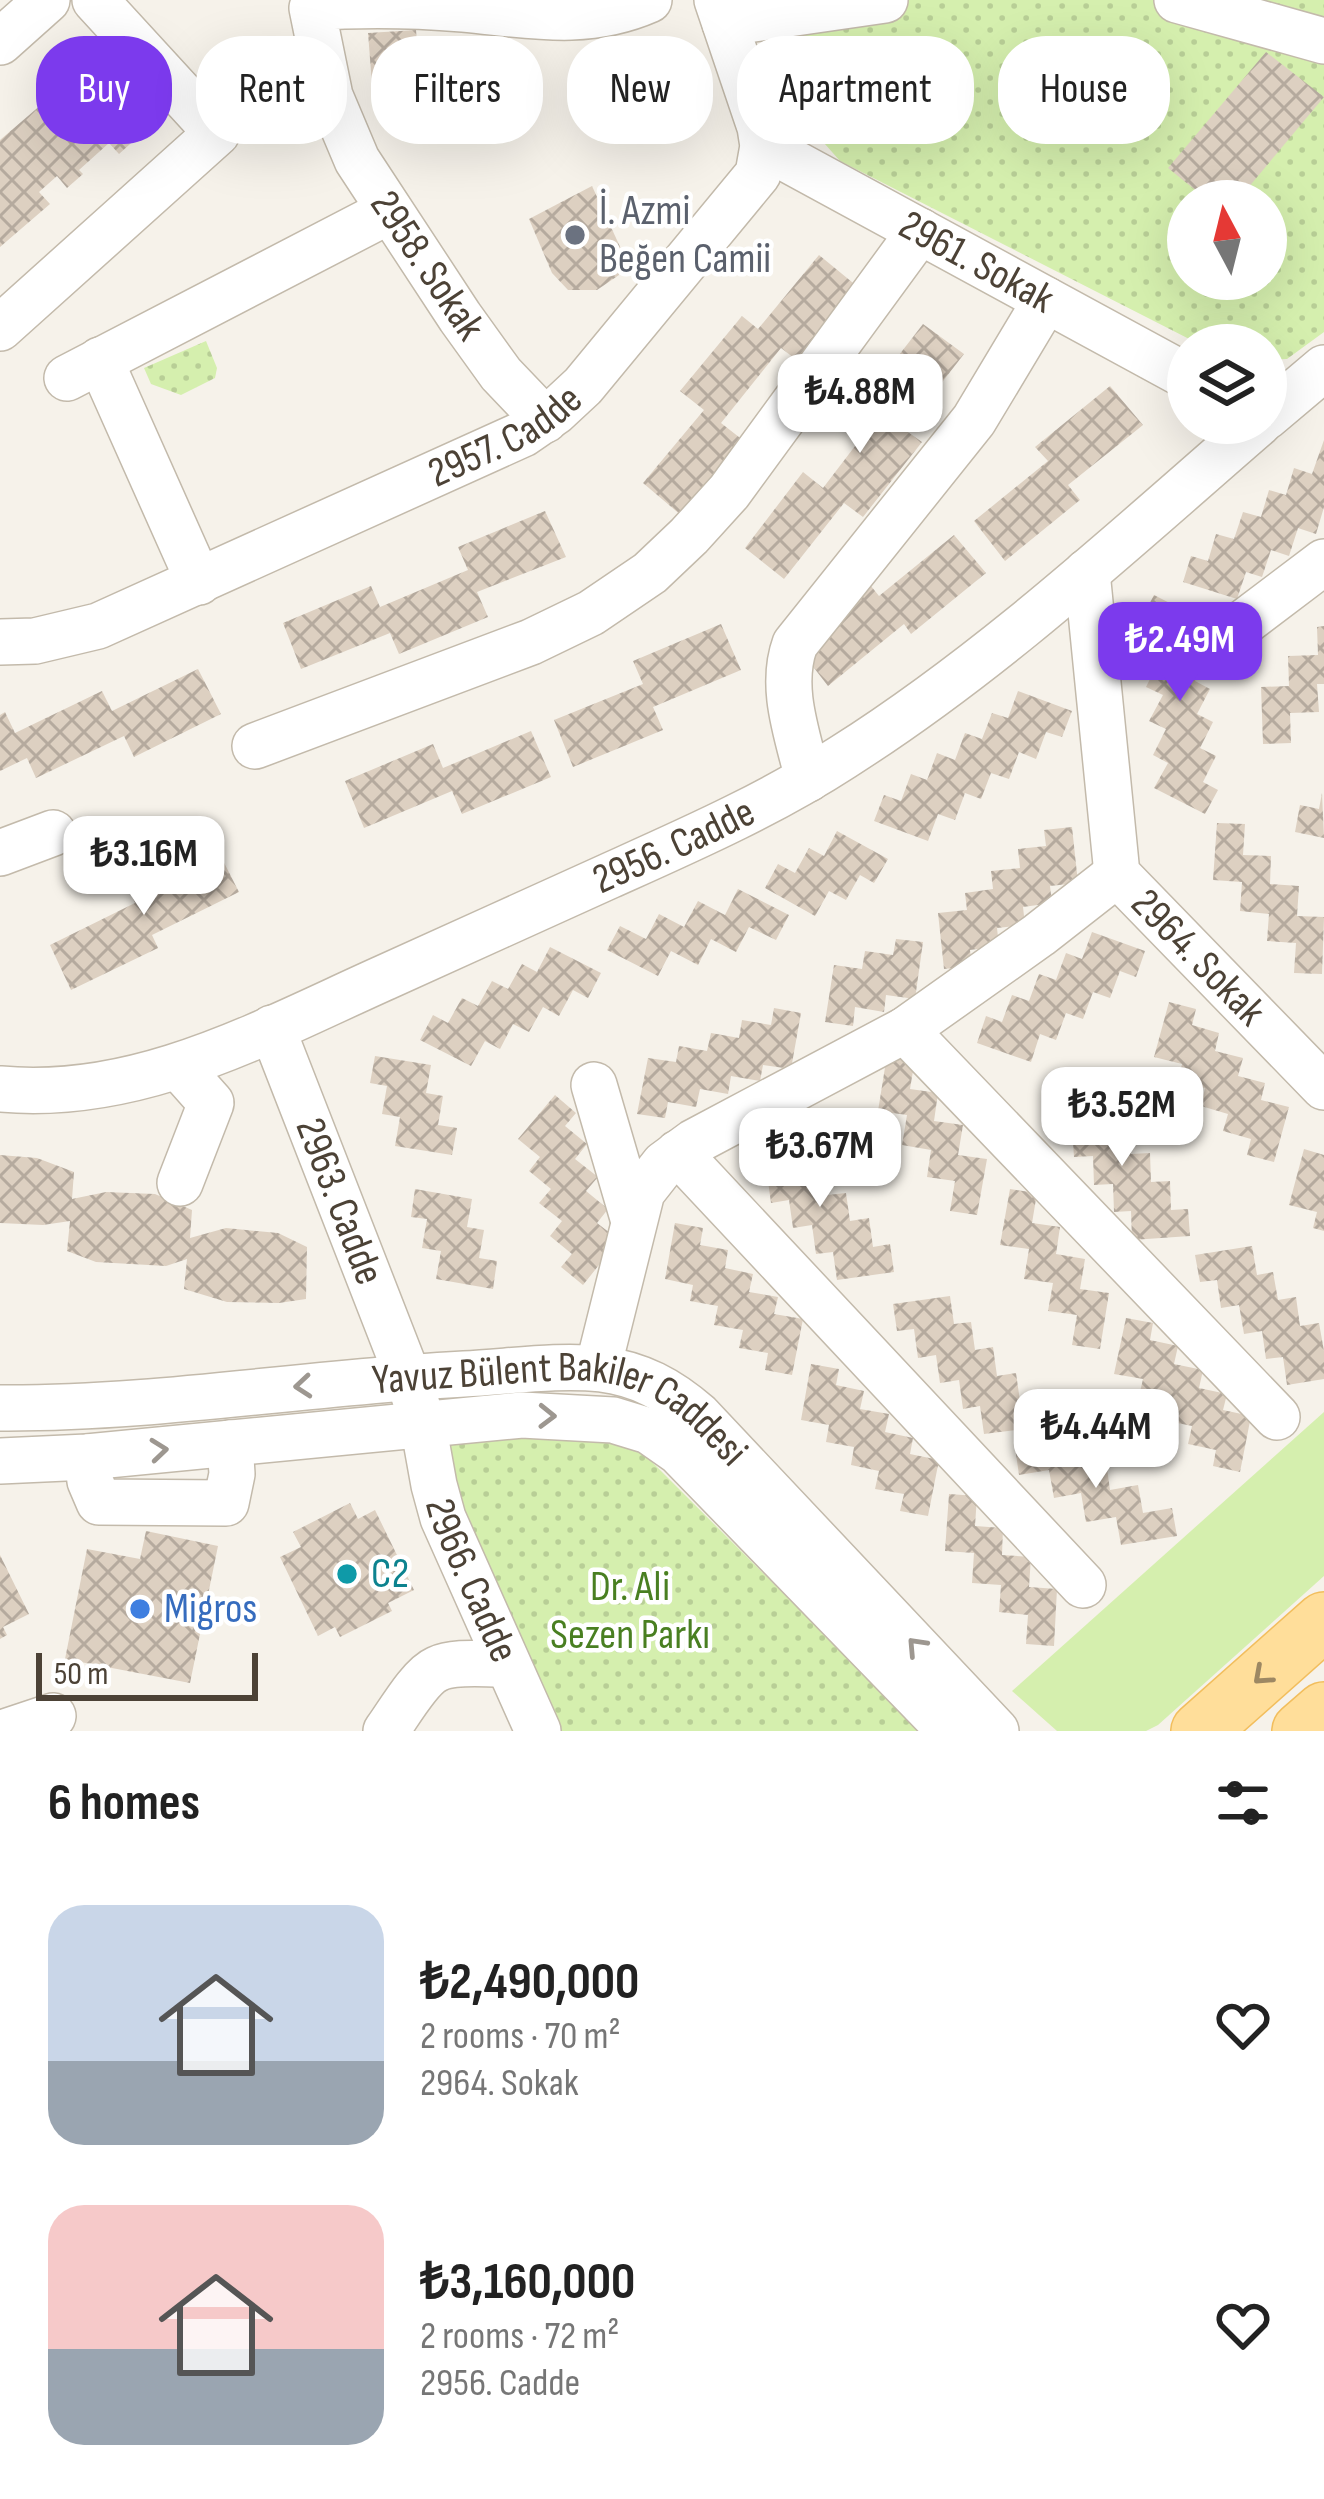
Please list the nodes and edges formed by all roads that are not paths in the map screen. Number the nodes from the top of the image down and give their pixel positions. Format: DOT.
graph roads {
  1 [pos="47,0"];
  2 [pos="95,0"];
  3 [pos="649,0"];
  4 [pos="884,0"];
  5 [pos="1178,0"];
  6 [pos="808,6"];
  7 [pos="721,12"];
  8 [pos="1324,40"];
  9 [pos="0,42"];
  10 [pos="763,146"];
  11 [pos="389,211"];
  12 [pos="920,231"];
  13 [pos="1046,300"];
  14 [pos="0,328"];
  15 [pos="1167,365"];
  16 [pos="1322,373"];
  17 [pos="1287,401"];
  18 [pos="545,420"];
  19 [pos="1235,444"];
  20 [pos="1324,562"];
  21 [pos="1087,572"];
  22 [pos="199,582"];
  23 [pos="1046,606"];
  24 [pos="1238,627"];
  25 [pos="0,642"];
  26 [pos="1094,665"];
  27 [pos="255,746"];
  28 [pos="808,779"];
  29 [pos="53,833"];
  30 [pos="0,853"];
  31 [pos="1117,874"];
  32 [pos="272,1028"];
  33 [pos="904,1030"];
  34 [pos="178,1067"];
  35 [pos="594,1085"];
  36 [pos="1324,1087"];
  37 [pos="0,1089"];
  38 [pos="678,1153"];
  39 [pos="180,1183"];
  40 [pos="633,1218"];
  41 [pos="598,1369"];
  42 [pos="408,1377"];
  43 [pos="0,1408"];
  44 [pos="1277,1418"];
  45 [pos="423,1424"];
  46 [pos="0,1461"];
  47 [pos="1083,1585"];
  48 [pos="1324,1621"];
  49 [pos="508,1664"];
  50 [pos="1324,1711"];
  51 [pos="53,1716"];
  52 [pos="8,1731"];
  53 [pos="386,1731"];
  54 [pos="538,1731"];
  55 [pos="950,1731"];
  56 [pos="996,1731"];
  57 [pos="1200,1731"];
  58 [pos="1301,1731"];
  1 -- 9 [label="street"];
  2 -- 14 [label="street"];
  3 -- 11 [label="street, 2958. Sokak"];
  4 -- 6 [label="street"];
  5 -- 8 [label="street"];
  6 -- 7 [label="street"];
  7 -- 10 [label="street"];
  10 -- 12 [label="street, 2961. Sokak"];
  10 -- 18 [label="street, 2957. Cadde"];
  11 -- 18 [label="street, 2958. Sokak"];
  11 -- 22 [label="street"];
  12 -- 13 [label="street, 2961. Sokak"];
  12 -- 27 [label="street"];
  13 -- 15 [label="street, 2961. Sokak"];
  13 -- 28 [label="street"];
  16 -- 17 [label="street, 2956. Cadde"];
  18 -- 22 [label="street, 2957. Cadde"];
  19 -- 21 [label="street, 2956. Cadde"];
  20 -- 24 [label="street"];
  21 -- 23 [label="street, 2956. Cadde"];
  21 -- 26 [label="street, 2964. Sokak"];
  22 -- 25 [label="street, 2957. Cadde"];
  23 -- 26 [label="street"];
  23 -- 28 [label="street, 2956. Cadde"];
  26 -- 31 [label="street, 2964. Sokak"];
  28 -- 32 [label="street, 2956. Cadde"];
  29 -- 30 [label="street"];
  31 -- 33 [label="street"];
  31 -- 36 [label="street, 2964. Sokak"];
  32 -- 34 [label="street, 2956. Cadde"];
  32 -- 42 [label="street, 2963. Cadde"];
  33 -- 38 [label="street"];
  33 -- 44 [label="street"];
  34 -- 37 [label="street, 2956. Cadde"];
  34 -- 39 [label="street"];
  35 -- 40 [label="street"];
  38 -- 40 [label="street"];
  38 -- 47 [label="street"];
  40 -- 41 [label="street"];
  41 -- 42 [label="street, Yavuz Bülent Bakiler Caddesi"];
  56 -- 41 [label="street, Yavuz Bülent Bakiler Caddesi, one-way"];
  42 -- 43 [label="street, Yavuz Bülent Bakiler Caddesi, one-way"];
  42 -- 45 [label="street, 2963. Cadde"];
  45 -- 46 [label="street, Yavuz Bülent Bakiler Caddesi"];
  45 -- 49 [label="street, 2966. Cadde"];
  45 -- 55 [label="street, Yavuz Bülent Bakiler Caddesi, one-way"];
  48 -- 57 [label="main road, one-way"];
  49 -- 53 [label="street"];
  49 -- 54 [label="street, 2966. Cadde"];
  50 -- 58 [label="main road"];
  51 -- 52 [label="street"];
}
